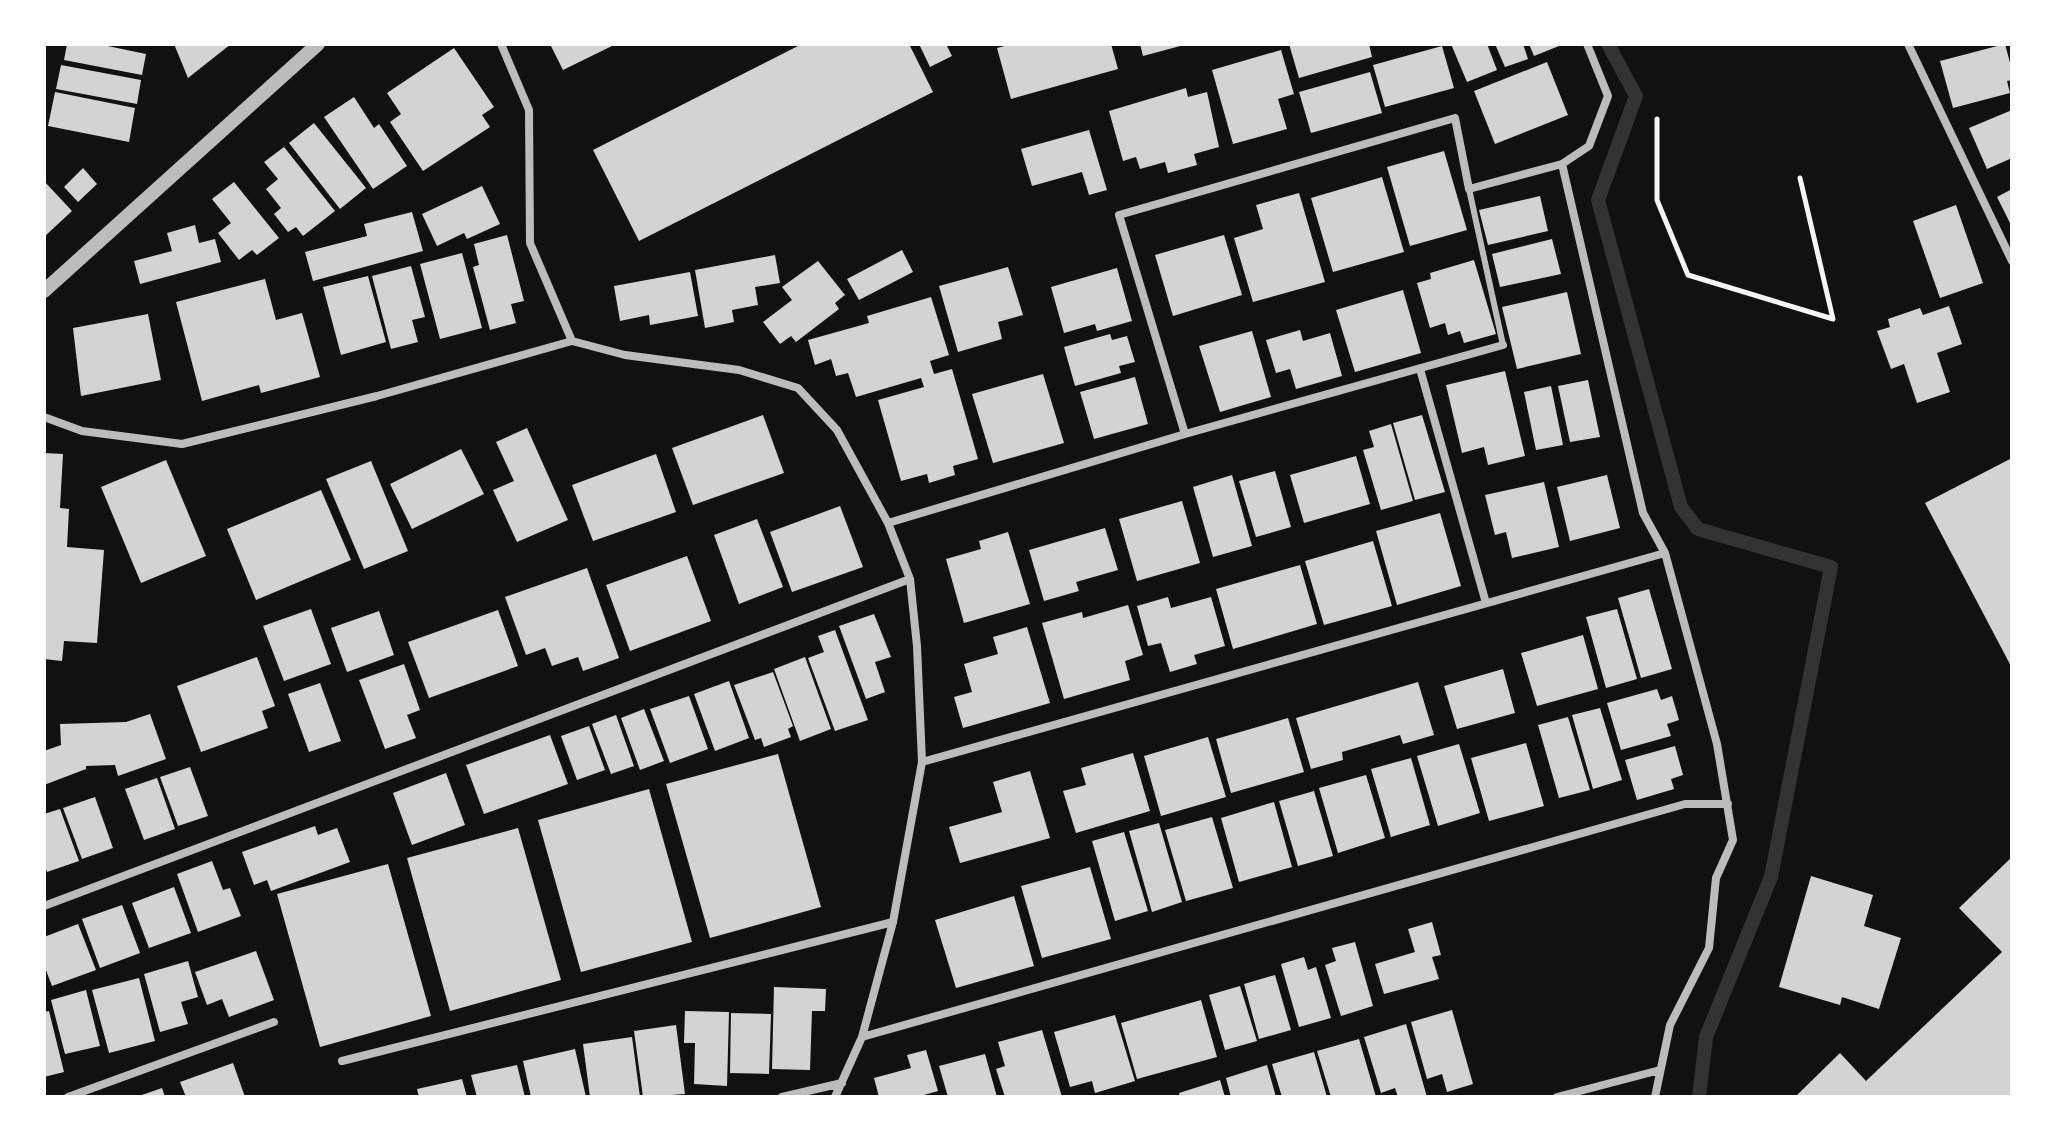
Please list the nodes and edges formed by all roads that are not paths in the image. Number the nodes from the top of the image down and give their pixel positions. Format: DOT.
graph roads {
  1 [pos="318,44"];
  2 [pos="501,44"];
  3 [pos="1587,44"];
  4 [pos="1908,44"];
  5 [pos="1562,164"];
  6 [pos="1469,189"];
  7 [pos="2012,261"];
  8 [pos="44,291"];
  9 [pos="572,341"];
  10 [pos="1503,345"];
  11 [pos="1420,369"];
  12 [pos="44,417"];
  13 [pos="1185,434"];
  14 [pos="888,523"];
  15 [pos="1665,553"];
  16 [pos="910,579"];
  17 [pos="1486,603"];
  18 [pos="922,762"];
  19 [pos="1728,804"];
  20 [pos="44,906"];
  21 [pos="893,922"];
  22 [pos="274,1022"];
  23 [pos="862,1037"];
  24 [pos="342,1061"];
  25 [pos="1660,1070"];
  26 [pos="842,1083"];
  27 [pos="68,1097"];
  28 [pos="782,1097"];
  29 [pos="835,1097"];
  30 [pos="1557,1097"];
  31 [pos="1655,1097"];
  1 -- 8 [label="street"];
  2 -- 9 [label="street"];
  3 -- 5 [label="street"];
  4 -- 7 [label="street"];
  5 -- 6 [label="street"];
  5 -- 15 [label="street"];
  6 -- 10 [label="lane"];
  6 -- 13 [label="street"];
  9 -- 12 [label="street"];
  9 -- 14 [label="street"];
  10 -- 11 [label="street"];
  11 -- 13 [label="street"];
  11 -- 17 [label="street"];
  13 -- 14 [label="street"];
  14 -- 16 [label="street"];
  15 -- 17 [label="street"];
  15 -- 19 [label="street"];
  16 -- 18 [label="street"];
  16 -- 20 [label="street"];
  17 -- 18 [label="street"];
  18 -- 21 [label="street"];
  19 -- 23 [label="street"];
  19 -- 25 [label="street"];
  21 -- 23 [label="street"];
  21 -- 24 [label="street"];
  22 -- 27 [label="street"];
  23 -- 26 [label="street"];
  25 -- 30 [label="street"];
  25 -- 31 [label="street"];
  26 -- 28 [label="street"];
  26 -- 29 [label="street"];
}
